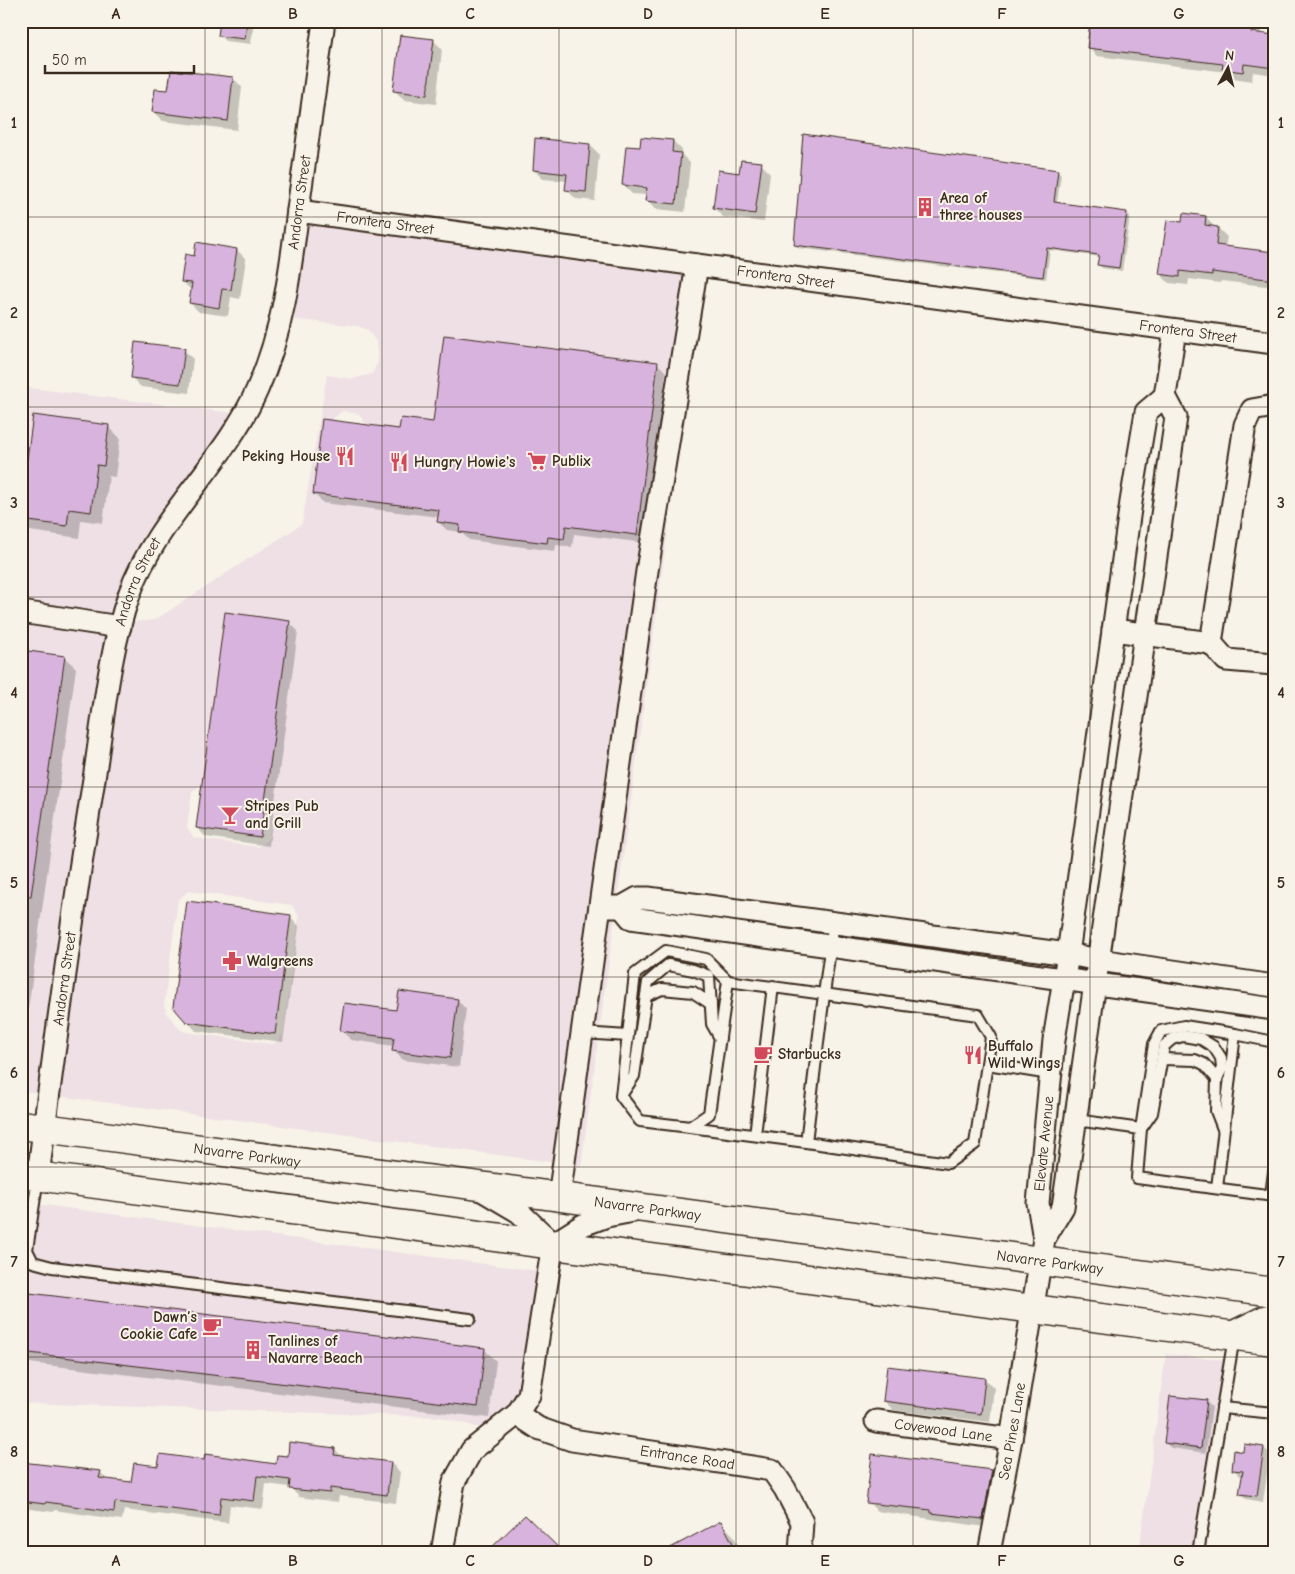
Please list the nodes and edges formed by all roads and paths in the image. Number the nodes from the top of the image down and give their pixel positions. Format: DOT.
graph roads {
  1 [pos="324,21"];
  2 [pos="298,211"];
  3 [pos="697,265"];
  4 [pos="1175,330"];
  5 [pos="1274,343"];
  6 [pos="1165,396"];
  7 [pos="1274,406"];
  8 [pos="21,612"];
  9 [pos="120,627"];
  10 [pos="1113,630"];
  11 [pos="1145,635"];
  12 [pos="1210,643"];
  13 [pos="1274,664"];
  14 [pos="600,907"];
  15 [pos="622,907"];
  16 [pos="834,922"];
  17 [pos="1069,944"];
  18 [pos="831,946"];
  19 [pos="1099,960"];
  20 [pos="1064,979"];
  21 [pos="728,981"];
  22 [pos="1096,984"];
  23 [pos="773,986"];
  24 [pos="1274,986"];
  25 [pos="825,993"];
  26 [pos="646,996"];
  27 [pos="711,1004"];
  28 [pos="1274,1009"];
  29 [pos="582,1032"];
  30 [pos="1235,1034"];
  31 [pos="628,1036"];
  32 [pos="720,1038"];
  33 [pos="1274,1042"];
  34 [pos="1162,1060"];
  35 [pos="987,1064"];
  36 [pos="1050,1074"];
  37 [pos="1217,1079"];
  38 [pos="621,1096"];
  39 [pos="1076,1120"];
  40 [pos="33,1126"];
  41 [pos="690,1127"];
  42 [pos="1141,1129"];
  43 [pos="1224,1132"];
  44 [pos="755,1136"];
  45 [pos="806,1142"];
  46 [pos="1274,1172"];
  47 [pos="30,1175"];
  48 [pos="473,1185"];
  49 [pos="1217,1188"];
  50 [pos="1272,1195"];
  51 [pos="559,1197"];
  52 [pos="647,1208"];
  53 [pos="553,1244"];
  54 [pos="1042,1250"];
  55 [pos="24,1251"];
  56 [pos="1274,1292"];
  57 [pos="1032,1308"];
  58 [pos="1274,1318"];
  59 [pos="470,1319"];
  60 [pos="1234,1335"];
  61 [pos="1274,1341"];
  62 [pos="1222,1408"];
  63 [pos="1274,1413"];
  64 [pos="516,1414"];
  65 [pos="876,1421"];
  66 [pos="1011,1439"];
  67 [pos="442,1553"];
  68 [pos="800,1553"];
  69 [pos="990,1553"];
  70 [pos="1198,1553"];
  1 -- 2 [label="street, Andorra Street"];
  2 -- 3 [label="street, Frontera Street"];
  2 -- 9 [label="street, Andorra Street"];
  3 -- 4 [label="street, Frontera Street"];
  3 -- 14 [label="street"];
  4 -- 5 [label="street, Frontera Street"];
  4 -- 6 [label="street"];
  6 -- 10 [label="street, Elevate Avenue"];
  6 -- 11 [label="street"];
  7 -- 12 [label="street"];
  8 -- 9 [label="street"];
  9 -- 40 [label="street, Andorra Street"];
  10 -- 11 [label="street"];
  10 -- 17 [label="street, Elevate Avenue"];
  11 -- 12 [label="street"];
  11 -- 19 [label="street"];
  12 -- 13 [label="street"];
  14 -- 15 [label="street"];
  14 -- 29 [label="street"];
  15 -- 16 [label="street"];
  15 -- 18 [label="street"];
  16 -- 17 [label="street"];
  16 -- 18 [label="lane"];
  17 -- 19 [label="street"];
  17 -- 20 [label="street, Elevate Avenue"];
  18 -- 20 [label="street"];
  18 -- 25 [label="lane"];
  19 -- 22 [label="street"];
  19 -- 24 [label="street"];
  20 -- 22 [label="street"];
  20 -- 36 [label="street, Elevate Avenue"];
  21 -- 23 [label="lane"];
  21 -- 31 [label="lane"];
  21 -- 32 [label="lane"];
  22 -- 28 [label="street"];
  22 -- 39 [label="street"];
  23 -- 25 [label="lane"];
  23 -- 44 [label="lane"];
  25 -- 35 [label="lane"];
  25 -- 45 [label="lane"];
  26 -- 27 [label="lane"];
  26 -- 27 [label="lane"];
  26 -- 38 [label="lane"];
  27 -- 32 [label="lane"];
  29 -- 31 [label="lane"];
  29 -- 51 [label="street"];
  30 -- 33 [label="lane"];
  30 -- 42 [label="lane"];
  30 -- 43 [label="lane"];
  31 -- 38 [label="lane"];
  32 -- 41 [label="lane"];
  34 -- 37 [label="lane"];
  34 -- 37 [label="lane"];
  34 -- 42 [label="lane"];
  35 -- 36 [label="lane"];
  35 -- 45 [label="lane"];
  36 -- 54 [label="street, Elevate Avenue"];
  37 -- 43 [label="lane"];
  38 -- 41 [label="lane"];
  39 -- 42 [label="lane"];
  39 -- 54 [label="street"];
  40 -- 47 [label="street, Andorra Street"];
  40 -- 48 [label="highway, Navarre Parkway"];
  41 -- 44 [label="lane"];
  42 -- 49 [label="lane"];
  43 -- 49 [label="lane"];
  44 -- 45 [label="lane"];
  46 -- 50 [label="lane"];
  47 -- 53 [label="highway"];
  47 -- 55 [label="lane"];
  48 -- 51 [label="highway, Navarre Parkway"];
  48 -- 53 [label="street"];
  49 -- 50 [label="lane"];
  51 -- 52 [label="highway, Navarre Parkway"];
  52 -- 53 [label="street"];
  52 -- 54 [label="highway, Navarre Parkway"];
  53 -- 57 [label="highway"];
  53 -- 64 [label="street"];
  54 -- 56 [label="highway, Navarre Parkway"];
  54 -- 57 [label="street"];
  55 -- 59 [label="lane"];
  57 -- 60 [label="highway"];
  57 -- 66 [label="street, Sea Pines Lane"];
  58 -- 60 [label="highway"];
  60 -- 61 [label="highway"];
  60 -- 62 [label="lane"];
  62 -- 63 [label="lane"];
  62 -- 70 [label="lane"];
  64 -- 67 [label="street"];
  64 -- 68 [label="street, Entrance Road"];
  65 -- 66 [label="street, Covewood Lane"];
  66 -- 69 [label="street, Sea Pines Lane"];
}
